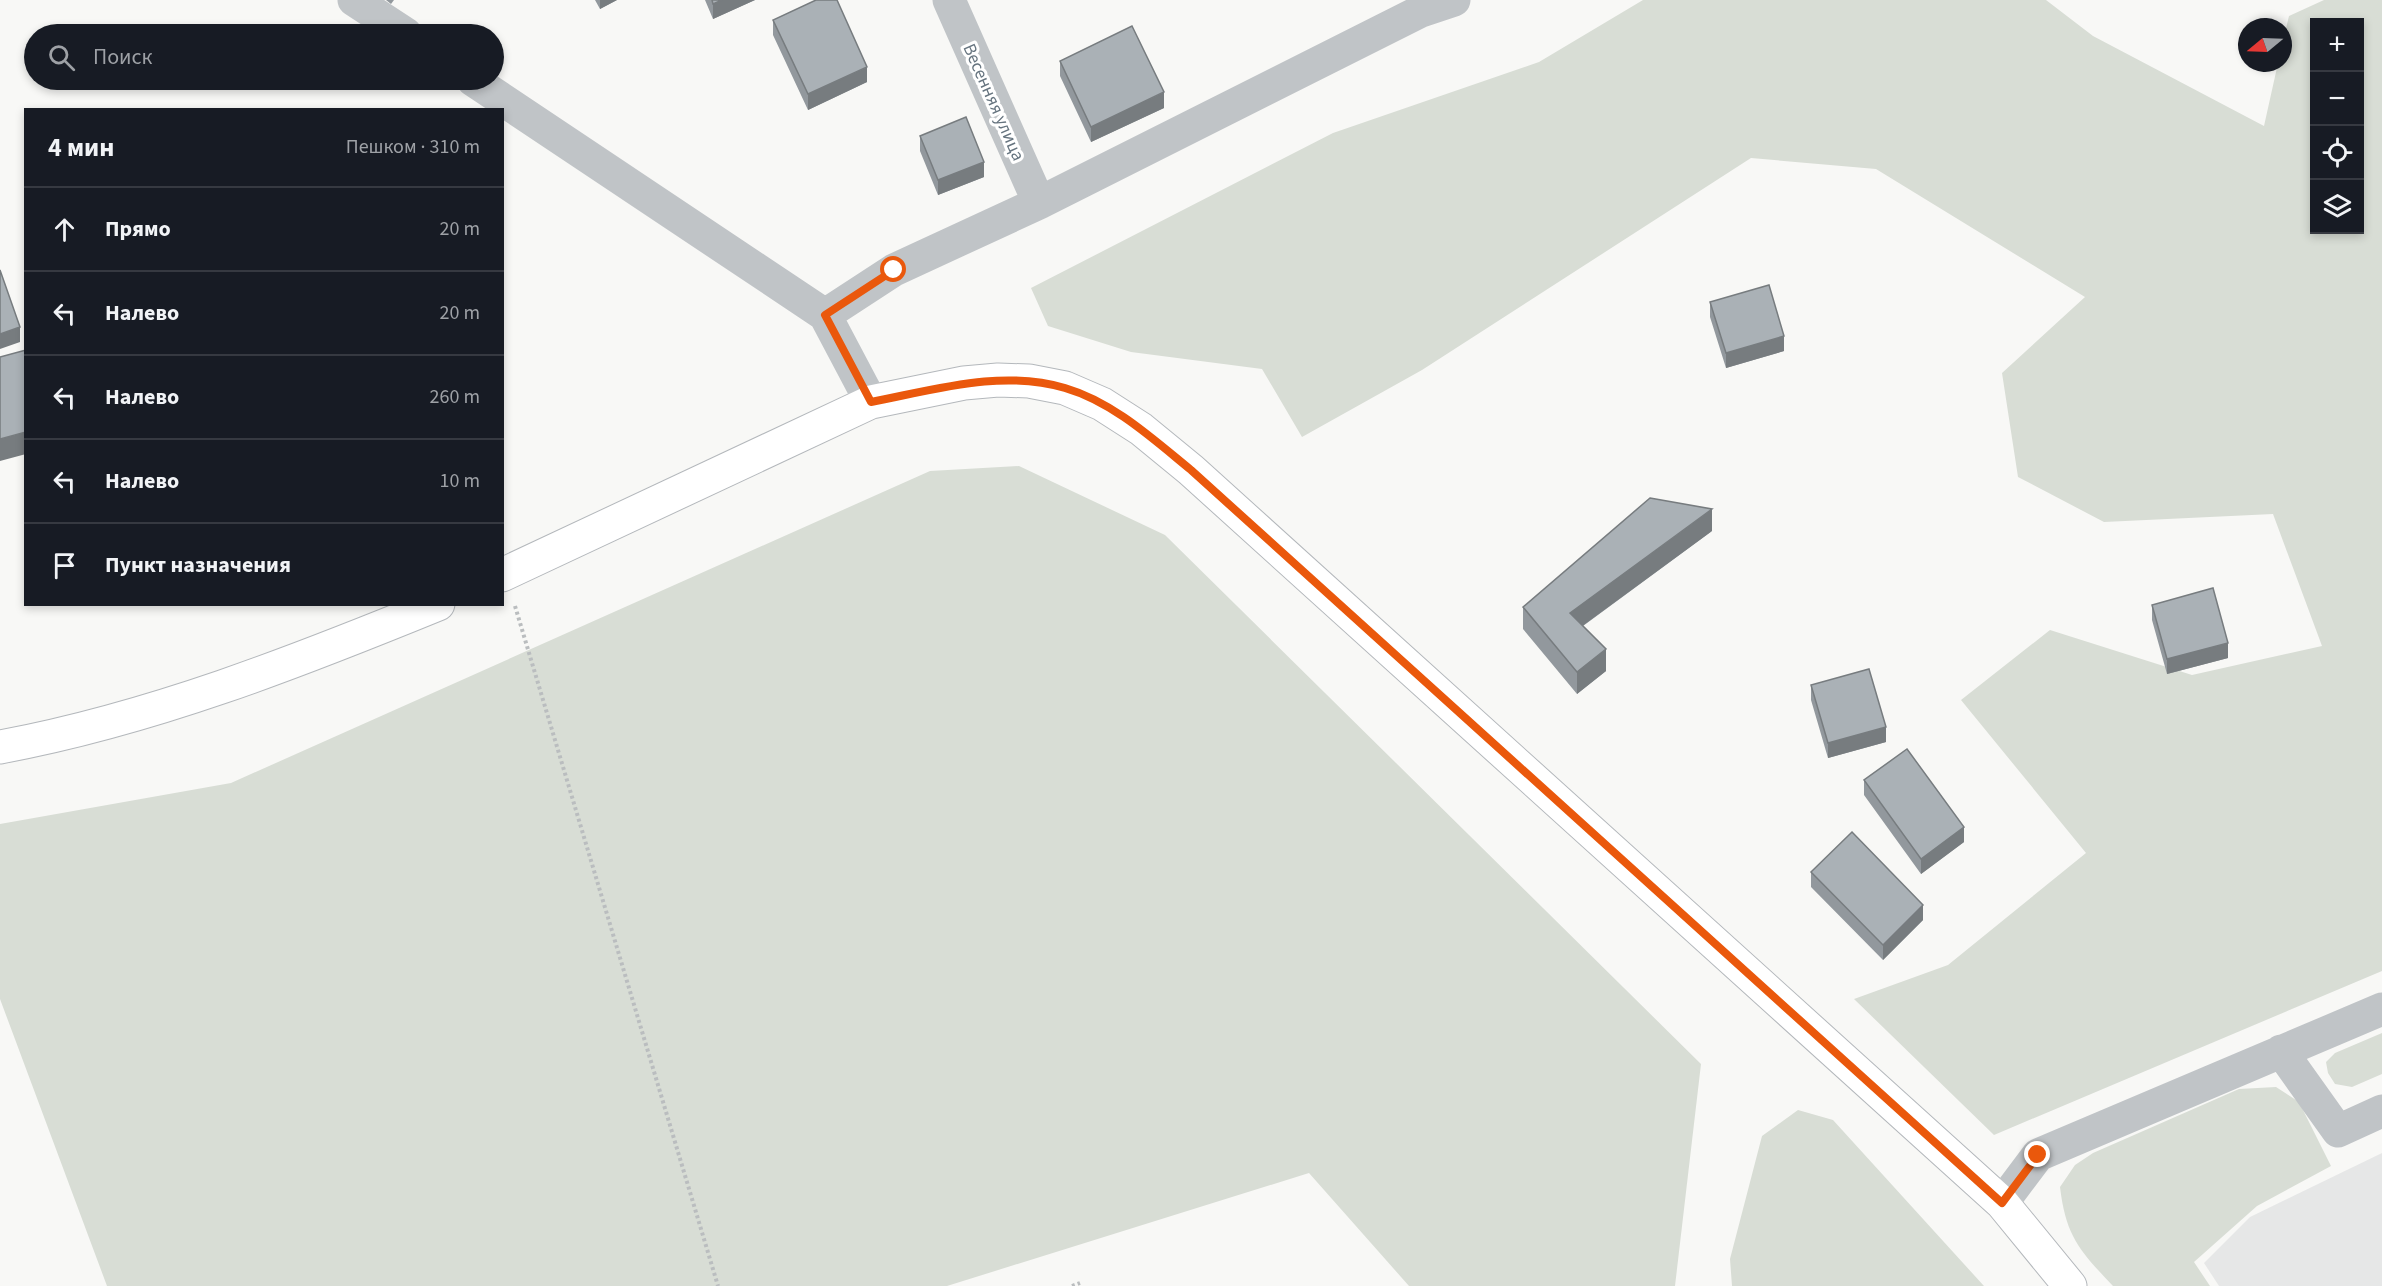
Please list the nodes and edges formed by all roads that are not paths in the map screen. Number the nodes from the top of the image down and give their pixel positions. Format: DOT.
graph roads {
  1 [pos="354,0"];
  2 [pos="948,0"];
  3 [pos="1454,0"];
  4 [pos="391,24"];
  5 [pos="488,90"];
  6 [pos="1039,203"];
  7 [pos="825,315"];
  8 [pos="871,402"];
  9 [pos="504,574"];
  10 [pos="433,606"];
  11 [pos="0,747"];
  12 [pos="2382,1009"];
  13 [pos="2281,1051"];
  14 [pos="2382,1111"];
  15 [pos="2002,1203"];
  16 [pos="2070,1286"];
  1 -- 4 [label="street"];
  2 -- 6 [label="street, Весенняя улица"];
  3 -- 6 [label="street"];
  5 -- 7 [label="street"];
  6 -- 7 [label="street"];
  7 -- 8 [label="street"];
  8 -- 9 [label="main road"];
  8 -- 15 [label="main road"];
  10 -- 11 [label="main road"];
  12 -- 13 [label="street"];
  13 -- 14 [label="street"];
  13 -- 15 [label="street"];
  15 -- 16 [label="main road"];
}
